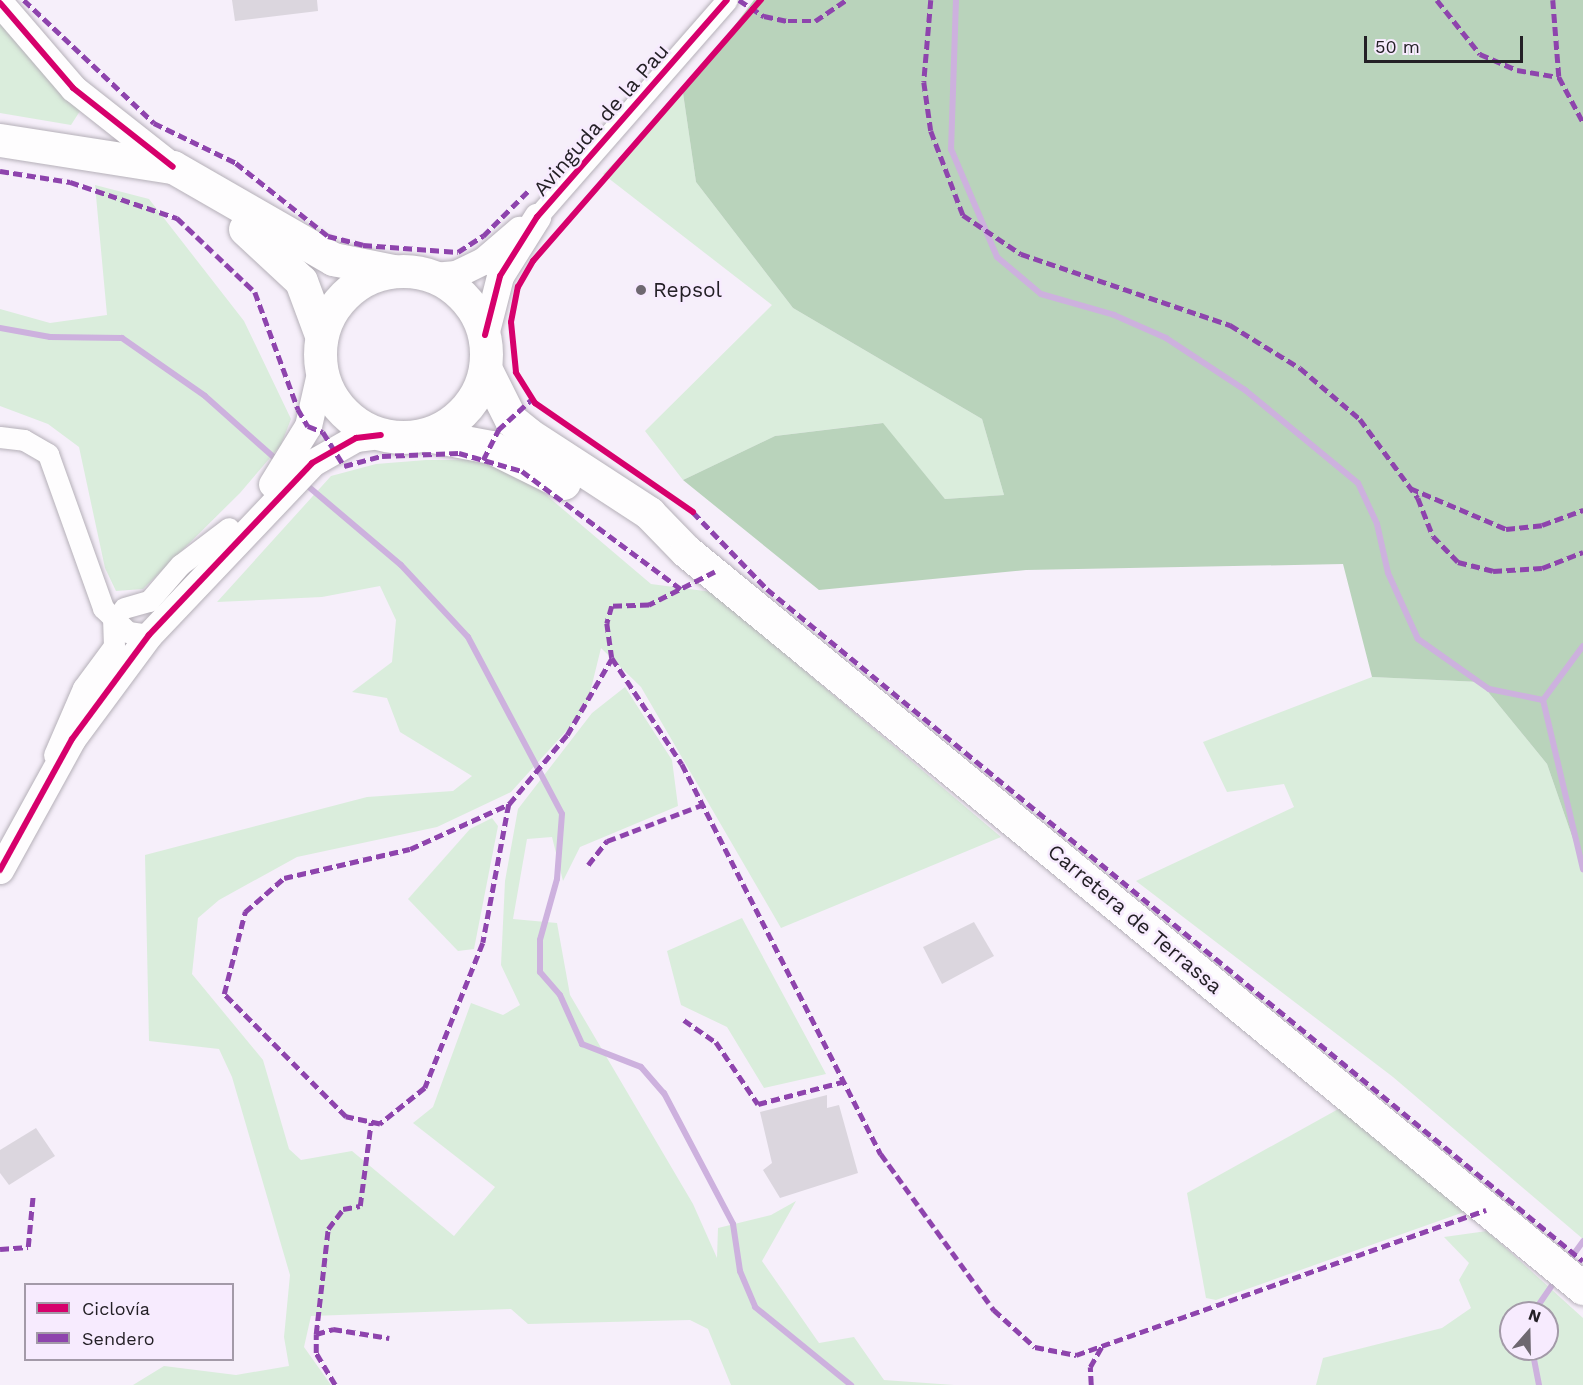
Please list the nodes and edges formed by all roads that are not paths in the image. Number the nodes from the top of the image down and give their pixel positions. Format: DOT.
graph roads {
  1 [pos="728,0"];
  2 [pos="0,3"];
  3 [pos="0,140"];
  4 [pos="122,157"];
  5 [pos="173,167"];
  6 [pos="537,217"];
  7 [pos="394,271"];
  8 [pos="433,276"];
  9 [pos="321,335"];
  10 [pos="485,335"];
  11 [pos="321,369"];
  12 [pos="486,370"];
  13 [pos="381,435"];
  14 [pos="427,435"];
  15 [pos="2,438"];
  16 [pos="229,528"];
  17 [pos="686,551"];
  18 [pos="119,614"];
  19 [pos="141,635"];
  20 [pos="42,790"];
  21 [pos="0,870"];
  22 [pos="1569,1277"];
  1 -- 6 [label="street, Avinguda de la Pau"];
  2 -- 5 [label="street"];
  3 -- 4 [label="main road"];
  4 -- 5 [label="main road"];
  4 -- 9 [label="main road"];
  5 -- 7 [label="main road"];
  6 -- 8 [label="street, Avinguda de la Pau"];
  6 -- 10 [label="street, Avinguda de la Pau"];
  7 -- 8 [label="main road"];
  7 -- 9 [label="main road"];
  8 -- 10 [label="main road"];
  9 -- 11 [label="main road"];
  10 -- 12 [label="main road"];
  11 -- 13 [label="main road"];
  11 -- 16 [label="street"];
  12 -- 14 [label="main road"];
  12 -- 17 [label="main road, Carretera de Terrassa"];
  13 -- 14 [label="main road"];
  13 -- 19 [label="street"];
  14 -- 17 [label="main road, Carretera de Terrassa"];
  15 -- 18 [label="street"];
  16 -- 18 [label="street"];
  16 -- 19 [label="street"];
  17 -- 22 [label="main road, Carretera de Terrassa"];
  18 -- 19 [label="street"];
  18 -- 20 [label="street"];
  19 -- 20 [label="street"];
  20 -- 21 [label="street"];
}
